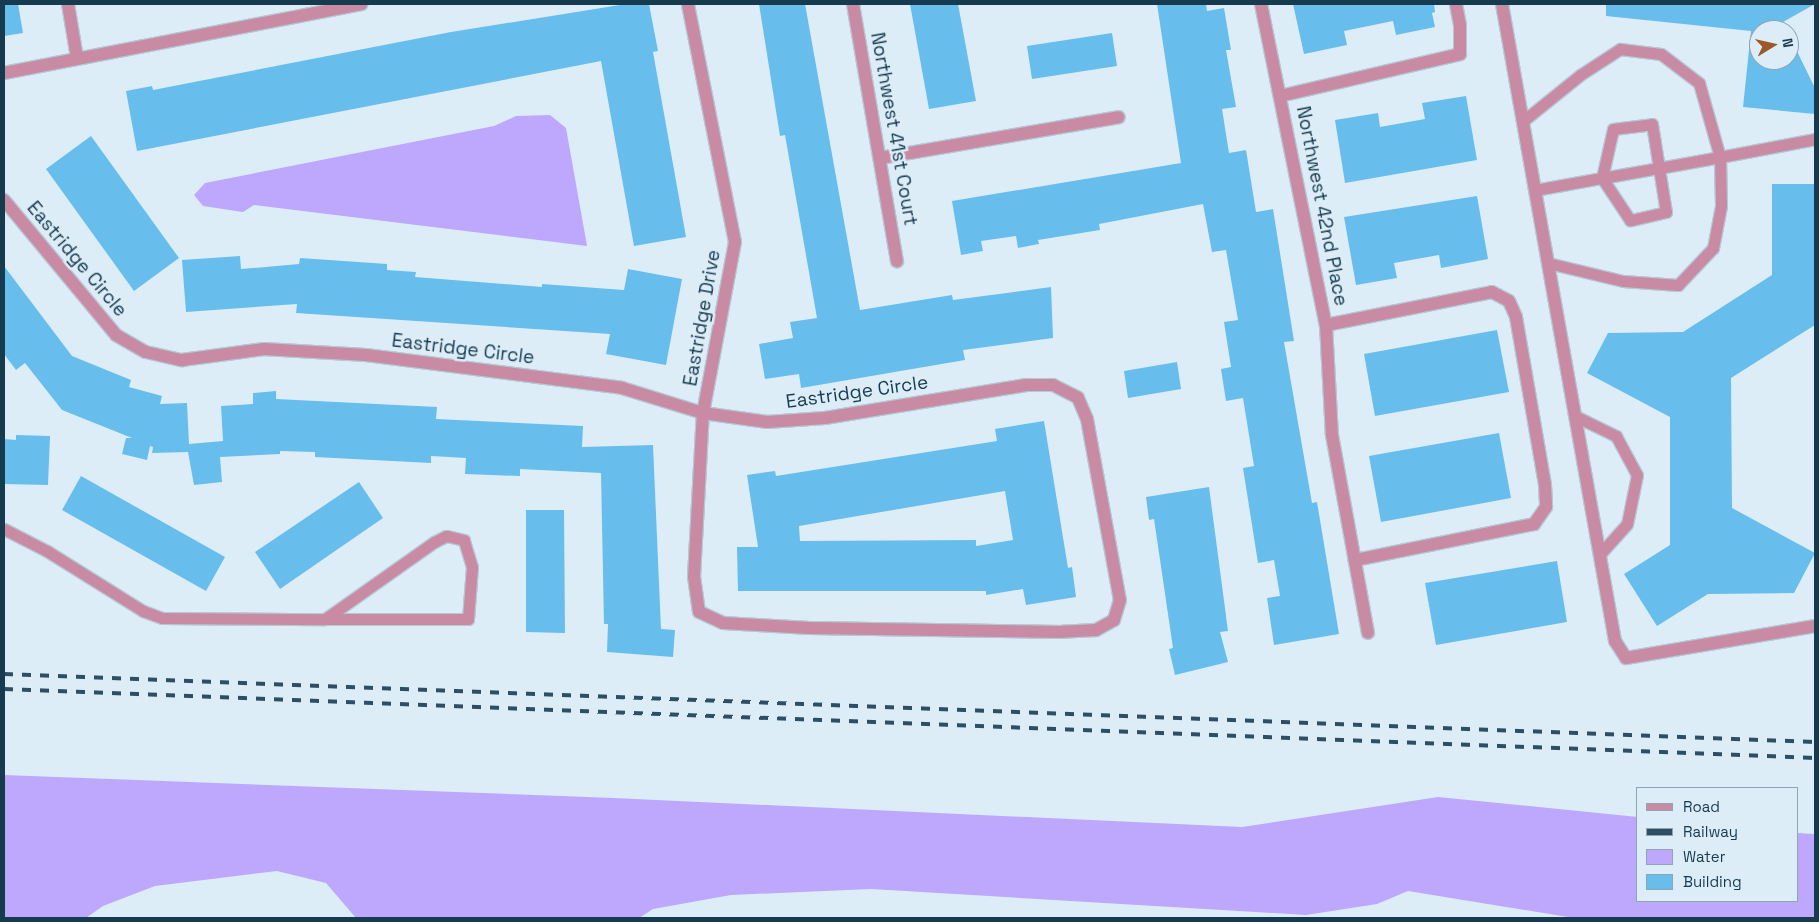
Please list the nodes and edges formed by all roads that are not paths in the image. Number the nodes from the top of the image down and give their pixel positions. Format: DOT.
graph roads {
  1 [pos="68,4"];
  2 [pos="361,4"];
  3 [pos="688,4"];
  4 [pos="853,4"];
  5 [pos="1261,4"];
  6 [pos="1456,4"];
  7 [pos="1502,4"];
  8 [pos="77,58"];
  9 [pos="4,73"];
  10 [pos="1280,96"];
  11 [pos="1119,116"];
  12 [pos="1523,121"];
  13 [pos="1815,138"];
  14 [pos="1720,157"];
  15 [pos="880,158"];
  16 [pos="1660,168"];
  17 [pos="1602,178"];
  18 [pos="1535,190"];
  19 [pos="4,200"];
  20 [pos="898,261"];
  21 [pos="1548,263"];
  22 [pos="1326,325"];
  23 [pos="703,413"];
  24 [pos="1575,416"];
  25 [pos="4,529"];
  26 [pos="1600,554"];
  27 [pos="1354,560"];
  28 [pos="698,612"];
  29 [pos="325,619"];
  30 [pos="1815,626"];
  31 [pos="1368,633"];
  1 -- 8 [label="street"];
  2 -- 8 [label="street"];
  3 -- 23 [label="street, Eastridge Drive"];
  4 -- 15 [label="street, Northwest 41st Court"];
  5 -- 10 [label="street, Northwest 42nd Place"];
  6 -- 10 [label="street, Northwest 42nd Place"];
  7 -- 12 [label="street"];
  8 -- 9 [label="street"];
  10 -- 22 [label="street, Northwest 42nd Place"];
  11 -- 15 [label="street"];
  12 -- 14 [label="lane"];
  12 -- 18 [label="street"];
  13 -- 14 [label="lane"];
  14 -- 16 [label="lane"];
  14 -- 21 [label="lane"];
  15 -- 20 [label="street, Northwest 41st Court"];
  16 -- 17 [label="lane"];
  16 -- 17 [label="lane"];
  16 -- 17 [label="lane"];
  17 -- 18 [label="lane"];
  18 -- 21 [label="street"];
  19 -- 23 [label="street, Eastridge Circle"];
  21 -- 24 [label="street"];
  22 -- 27 [label="street, Northwest 42nd Place"];
  22 -- 27 [label="street, Northwest 42nd Place"];
  23 -- 28 [label="street, Eastridge Drive"];
  23 -- 28 [label="street, Eastridge Circle"];
  24 -- 26 [label="street"];
  24 -- 26 [label="lane"];
  25 -- 29 [label="lane"];
  26 -- 30 [label="street"];
  27 -- 31 [label="street, Northwest 42nd Place"];
  29 -- 29 [label="lane"];
}
